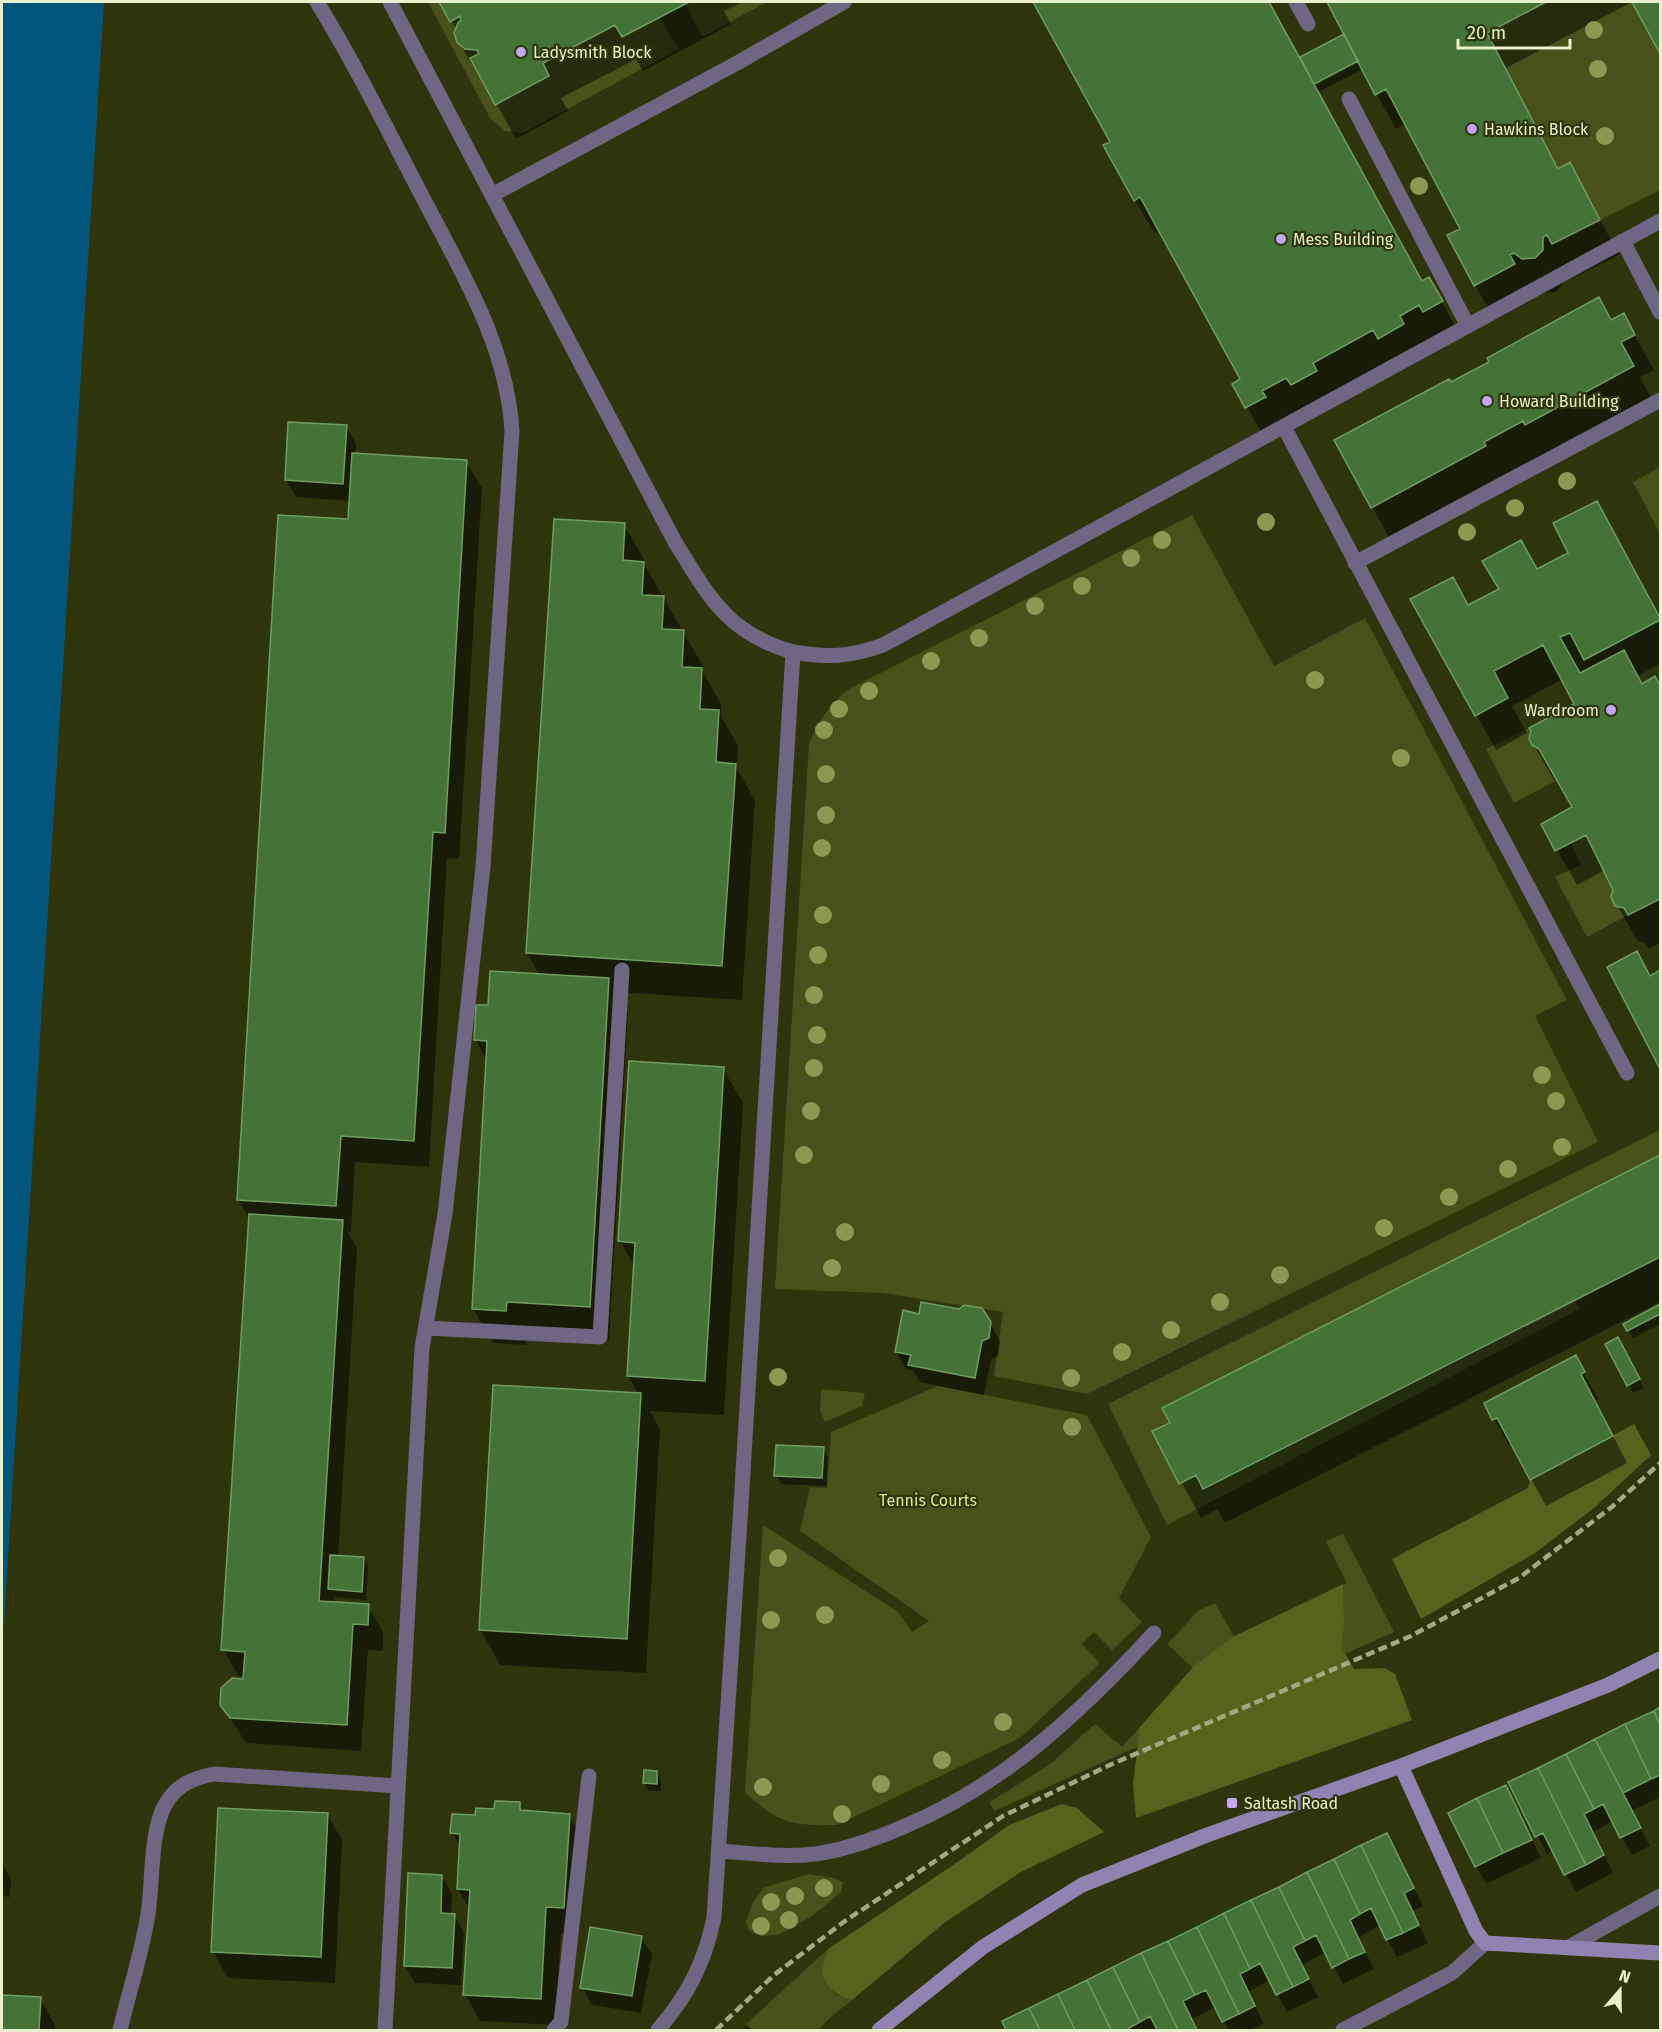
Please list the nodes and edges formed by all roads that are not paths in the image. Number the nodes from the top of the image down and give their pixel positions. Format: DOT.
graph roads {
  1 [pos="317,2"];
  2 [pos="390,2"];
  3 [pos="844,2"];
  4 [pos="1296,2"];
  5 [pos="1308,24"];
  6 [pos="1349,99"];
  7 [pos="492,195"];
  8 [pos="1660,221"];
  9 [pos="1623,241"];
  10 [pos="1660,312"];
  11 [pos="1468,326"];
  12 [pos="1660,400"];
  13 [pos="1284,428"];
  14 [pos="1355,562"];
  15 [pos="794,652"];
  16 [pos="622,970"];
  17 [pos="1627,1073"];
  18 [pos="426,1328"];
  19 [pos="1155,1633"];
  20 [pos="1660,1659"];
  21 [pos="1401,1767"];
  22 [pos="589,1776"];
  23 [pos="398,1786"];
  24 [pos="719,1851"];
  25 [pos="1660,1896"];
  26 [pos="1485,1943"];
  27 [pos="1569,1947"];
  28 [pos="1660,1953"];
  29 [pos="120,2031"];
  30 [pos="385,2031"];
  31 [pos="554,2031"];
  32 [pos="658,2031"];
  33 [pos="879,2031"];
  34 [pos="1343,2031"];
  1 -- 18 [label="street"];
  2 -- 7 [label="street"];
  3 -- 7 [label="street"];
  4 -- 5 [label="street"];
  6 -- 11 [label="street"];
  7 -- 15 [label="street"];
  8 -- 9 [label="street"];
  9 -- 10 [label="street"];
  9 -- 11 [label="street"];
  11 -- 13 [label="street"];
  12 -- 14 [label="street"];
  13 -- 14 [label="street"];
  13 -- 15 [label="street"];
  14 -- 17 [label="street"];
  15 -- 24 [label="street"];
  16 -- 18 [label="street"];
  18 -- 23 [label="street"];
  19 -- 24 [label="street"];
  20 -- 21 [label="main road"];
  21 -- 26 [label="main road"];
  21 -- 33 [label="main road"];
  22 -- 31 [label="street"];
  23 -- 29 [label="street"];
  23 -- 30 [label="street"];
  24 -- 32 [label="street"];
  25 -- 27 [label="street"];
  26 -- 27 [label="main road"];
  26 -- 34 [label="street"];
  27 -- 28 [label="main road"];
}
